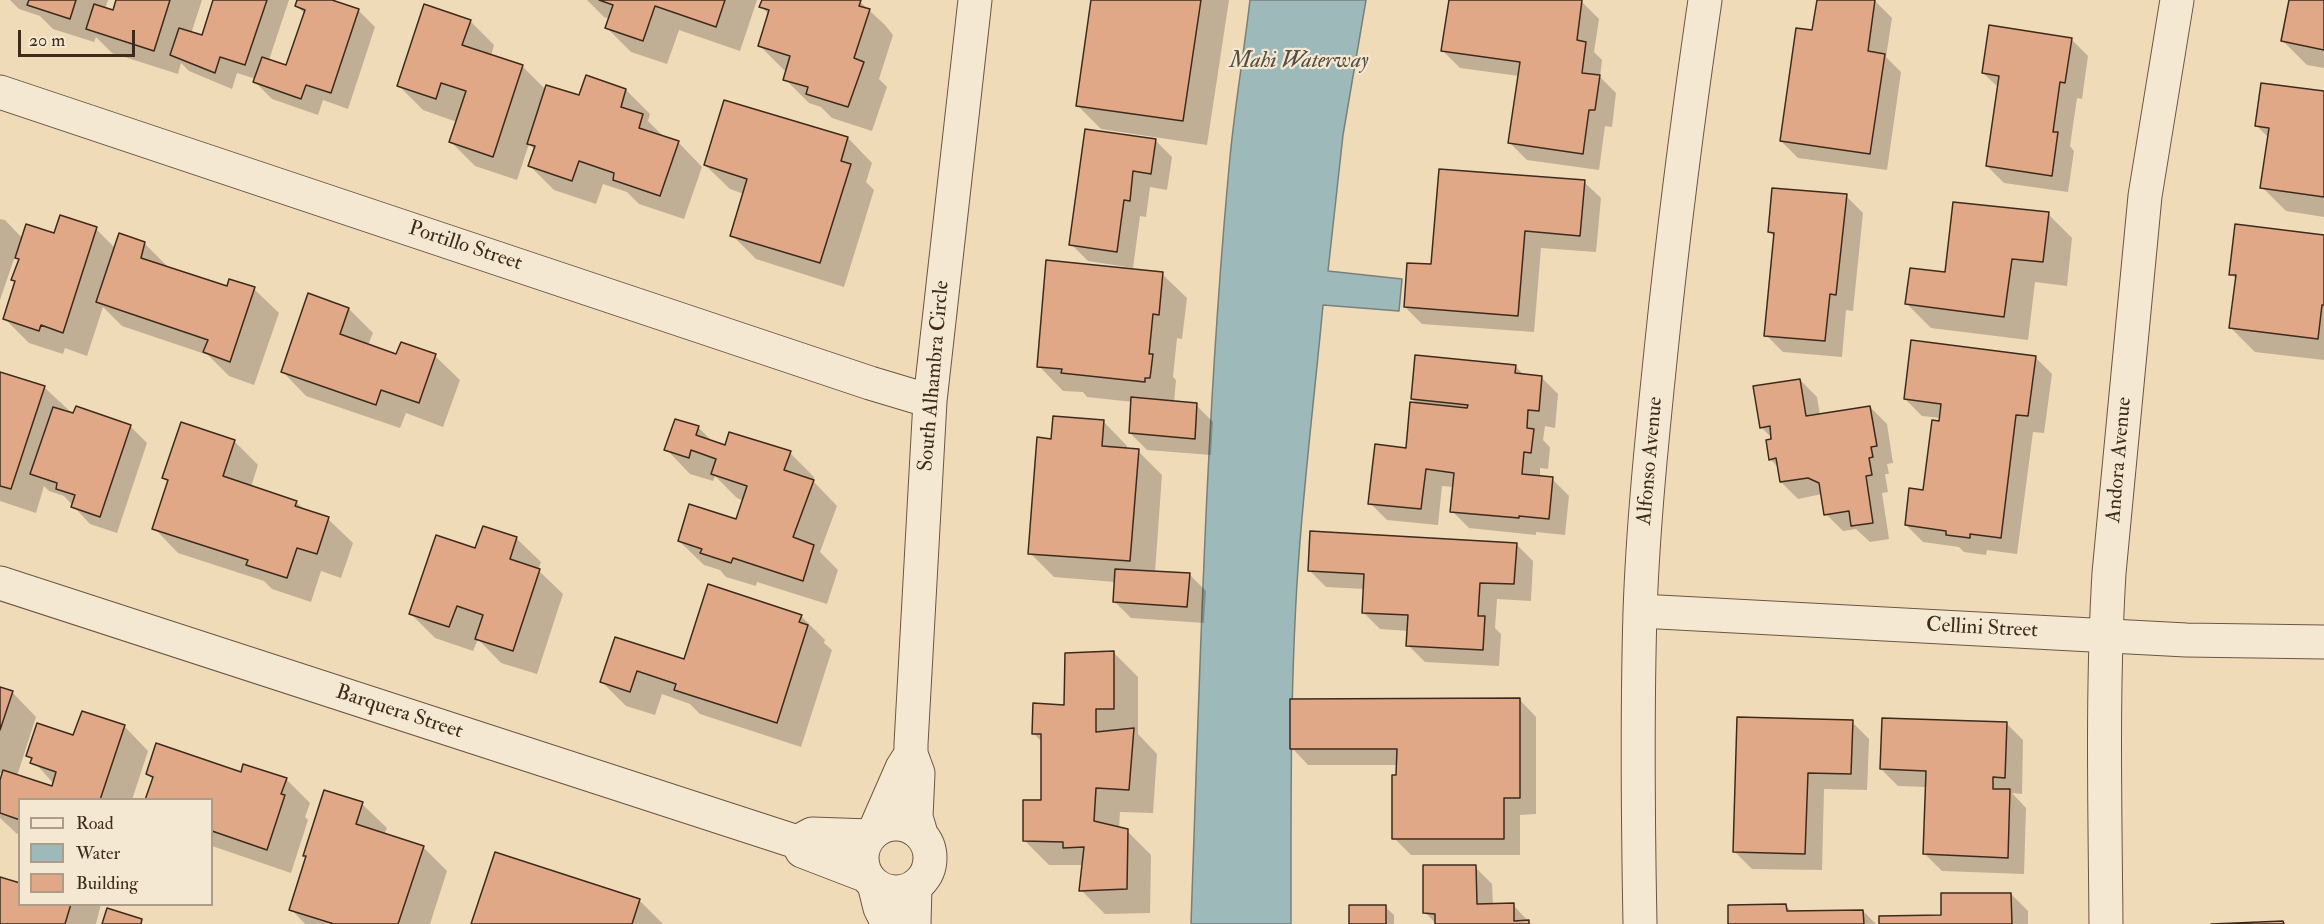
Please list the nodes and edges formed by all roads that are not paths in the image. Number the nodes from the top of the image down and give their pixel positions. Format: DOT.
graph roads {
  1 [pos="975,0"];
  2 [pos="1706,0"];
  3 [pos="2177,0"];
  4 [pos="0,92"];
  5 [pos="930,401"];
  6 [pos="0,583"];
  7 [pos="1640,612"];
  8 [pos="2105,635"];
  9 [pos="2324,642"];
  10 [pos="911,754"];
  11 [pos="872,834"];
  12 [pos="921,834"];
  13 [pos="797,843"];
  14 [pos="871,880"];
  15 [pos="915,886"];
  16 [pos="888,924"];
  17 [pos="914,924"];
  18 [pos="1640,924"];
  19 [pos="2106,924"];
  1 -- 5 [label="street, South Alhambra Circle"];
  2 -- 7 [label="street, Alfonso Avenue"];
  3 -- 8 [label="street, Andora Avenue"];
  4 -- 5 [label="street, Portillo Street"];
  5 -- 10 [label="street, South Alhambra Circle"];
  6 -- 13 [label="street, Barquera Street"];
  7 -- 8 [label="street, Cellini Street"];
  7 -- 18 [label="street, Alfonso Avenue"];
  8 -- 9 [label="street, Cellini Street"];
  8 -- 19 [label="street, Andora Avenue"];
  10 -- 11 [label="street, South Alhambra Circle"];
  10 -- 12 [label="street, South Alhambra Circle"];
  11 -- 12 [label="street"];
  11 -- 13 [label="street"];
  11 -- 14 [label="street"];
  12 -- 15 [label="street"];
  13 -- 14 [label="street, Barquera Street"];
  14 -- 15 [label="street"];
  14 -- 16 [label="street"];
  15 -- 17 [label="street"];
}
